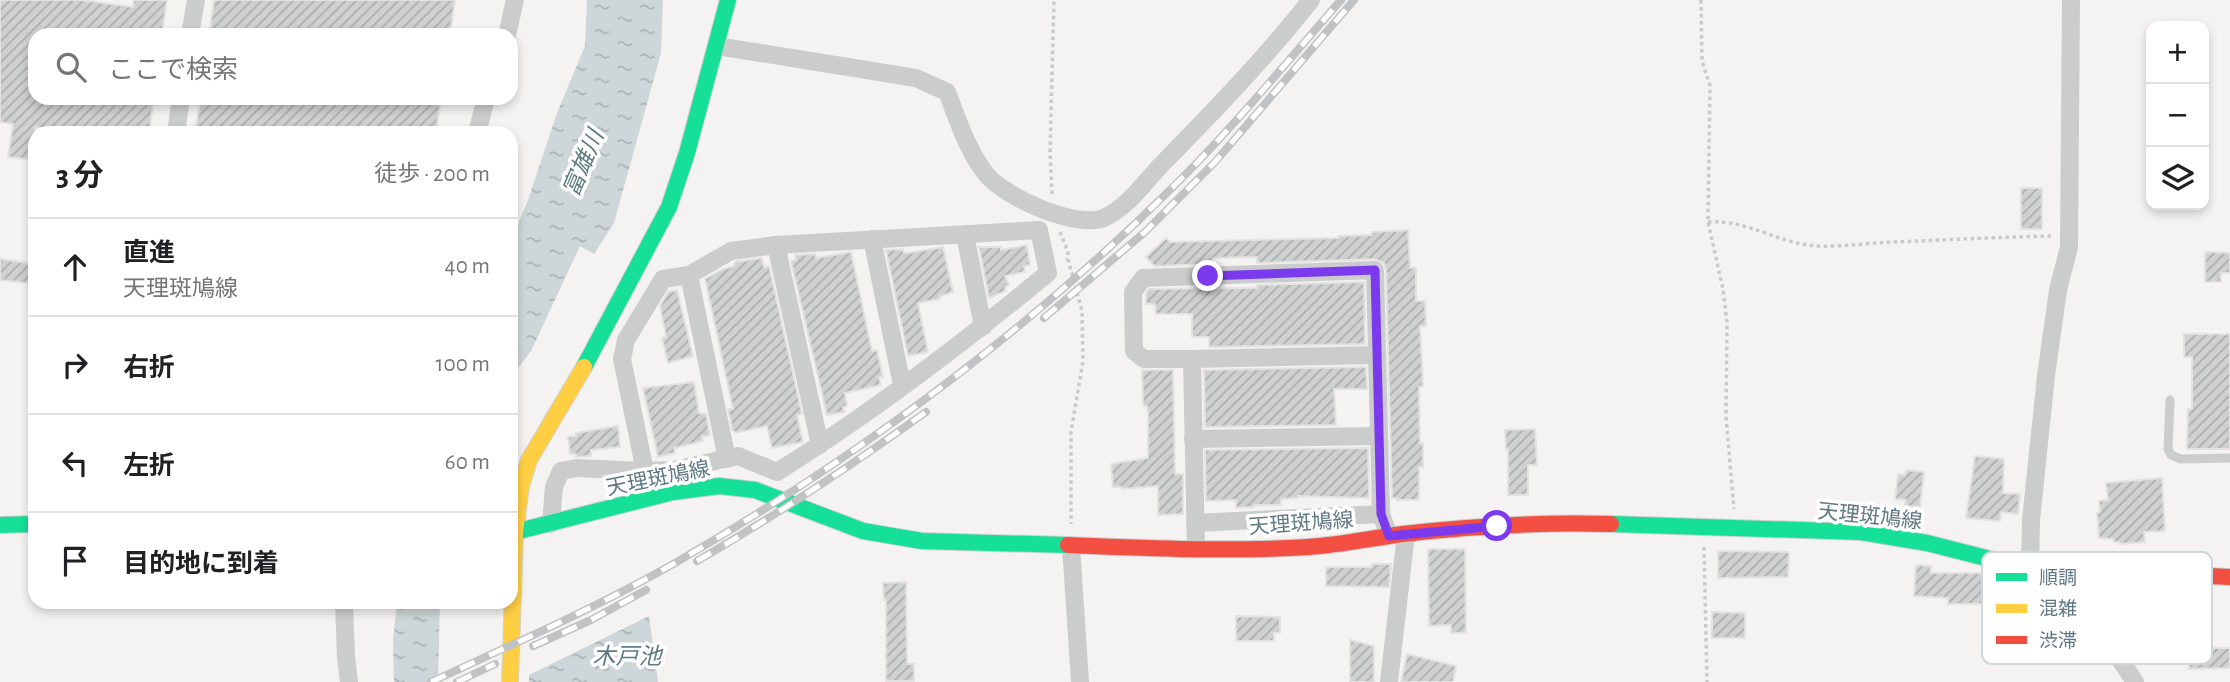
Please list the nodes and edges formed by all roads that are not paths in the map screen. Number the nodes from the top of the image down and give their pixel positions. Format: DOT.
graph roads {
  1 [pos="196,0"];
  2 [pos="515,0"];
  3 [pos="728,0"];
  4 [pos="1311,0"];
  5 [pos="2071,0"];
  6 [pos="192,28"];
  7 [pos="509,28"];
  8 [pos="717,46"];
  9 [pos="180,105"];
  10 [pos="484,105"];
  11 [pos="177,126"];
  12 [pos="479,126"];
  13 [pos="965,234"];
  14 [pos="872,239"];
  15 [pos="776,245"];
  16 [pos="689,275"];
  17 [pos="983,327"];
  18 [pos="1377,355"];
  19 [pos="1192,359"];
  20 [pos="902,386"];
  21 [pos="2170,400"];
  22 [pos="1379,436"];
  23 [pos="1194,439"];
  24 [pos="820,445"];
  25 [pos="2230,458"];
  26 [pos="727,459"];
  27 [pos="645,471"];
  28 [pos="518,504"];
  29 [pos="1381,514"];
  30 [pos="1195,523"];
  31 [pos="28,524"];
  32 [pos="551,524"];
  33 [pos="0,525"];
  34 [pos="518,532"];
  35 [pos="1398,535"];
  36 [pos="1071,546"];
  37 [pos="1196,549"];
  38 [pos="2030,552"];
  39 [pos="1982,556"];
  40 [pos="2212,576"];
  41 [pos="2230,577"];
  42 [pos="344,609"];
  43 [pos="511,609"];
  44 [pos="2123,664"];
  45 [pos="349,682"];
  46 [pos="510,682"];
  47 [pos="1080,682"];
  48 [pos="1389,682"];
  49 [pos="2135,682"];
  1 -- 6 [label="street"];
  2 -- 7 [label="street"];
  3 -- 8 [label="main road"];
  4 -- 8 [label="street"];
  5 -- 38 [label="street"];
  8 -- 28 [label="main road"];
  9 -- 11 [label="street"];
  10 -- 12 [label="street"];
  13 -- 14 [label="street"];
  13 -- 17 [label="street"];
  13 -- 17 [label="street"];
  14 -- 15 [label="street"];
  14 -- 20 [label="street"];
  15 -- 16 [label="street"];
  15 -- 24 [label="street"];
  16 -- 26 [label="street"];
  16 -- 27 [label="street"];
  17 -- 20 [label="street"];
  18 -- 19 [label="street"];
  18 -- 19 [label="street"];
  18 -- 22 [label="street"];
  19 -- 23 [label="street"];
  20 -- 24 [label="street"];
  21 -- 25 [label="lane"];
  22 -- 23 [label="street"];
  22 -- 29 [label="street"];
  23 -- 30 [label="street"];
  24 -- 26 [label="street"];
  26 -- 27 [label="street"];
  27 -- 32 [label="street"];
  29 -- 30 [label="street"];
  29 -- 35 [label="street"];
  30 -- 37 [label="street"];
  31 -- 33 [label="main road"];
  32 -- 34 [label="main road, 天理斑鳩線"];
  32 -- 36 [label="main road, 天理斑鳩線"];
  35 -- 37 [label="main road, 天理斑鳩線"];
  35 -- 39 [label="main road, 天理斑鳩線"];
  35 -- 48 [label="street"];
  36 -- 37 [label="main road, 天理斑鳩線"];
  36 -- 47 [label="street"];
  40 -- 41 [label="main road, 天理斑鳩線"];
  42 -- 45 [label="street"];
  43 -- 46 [label="main road"];
  44 -- 49 [label="street"];
}
